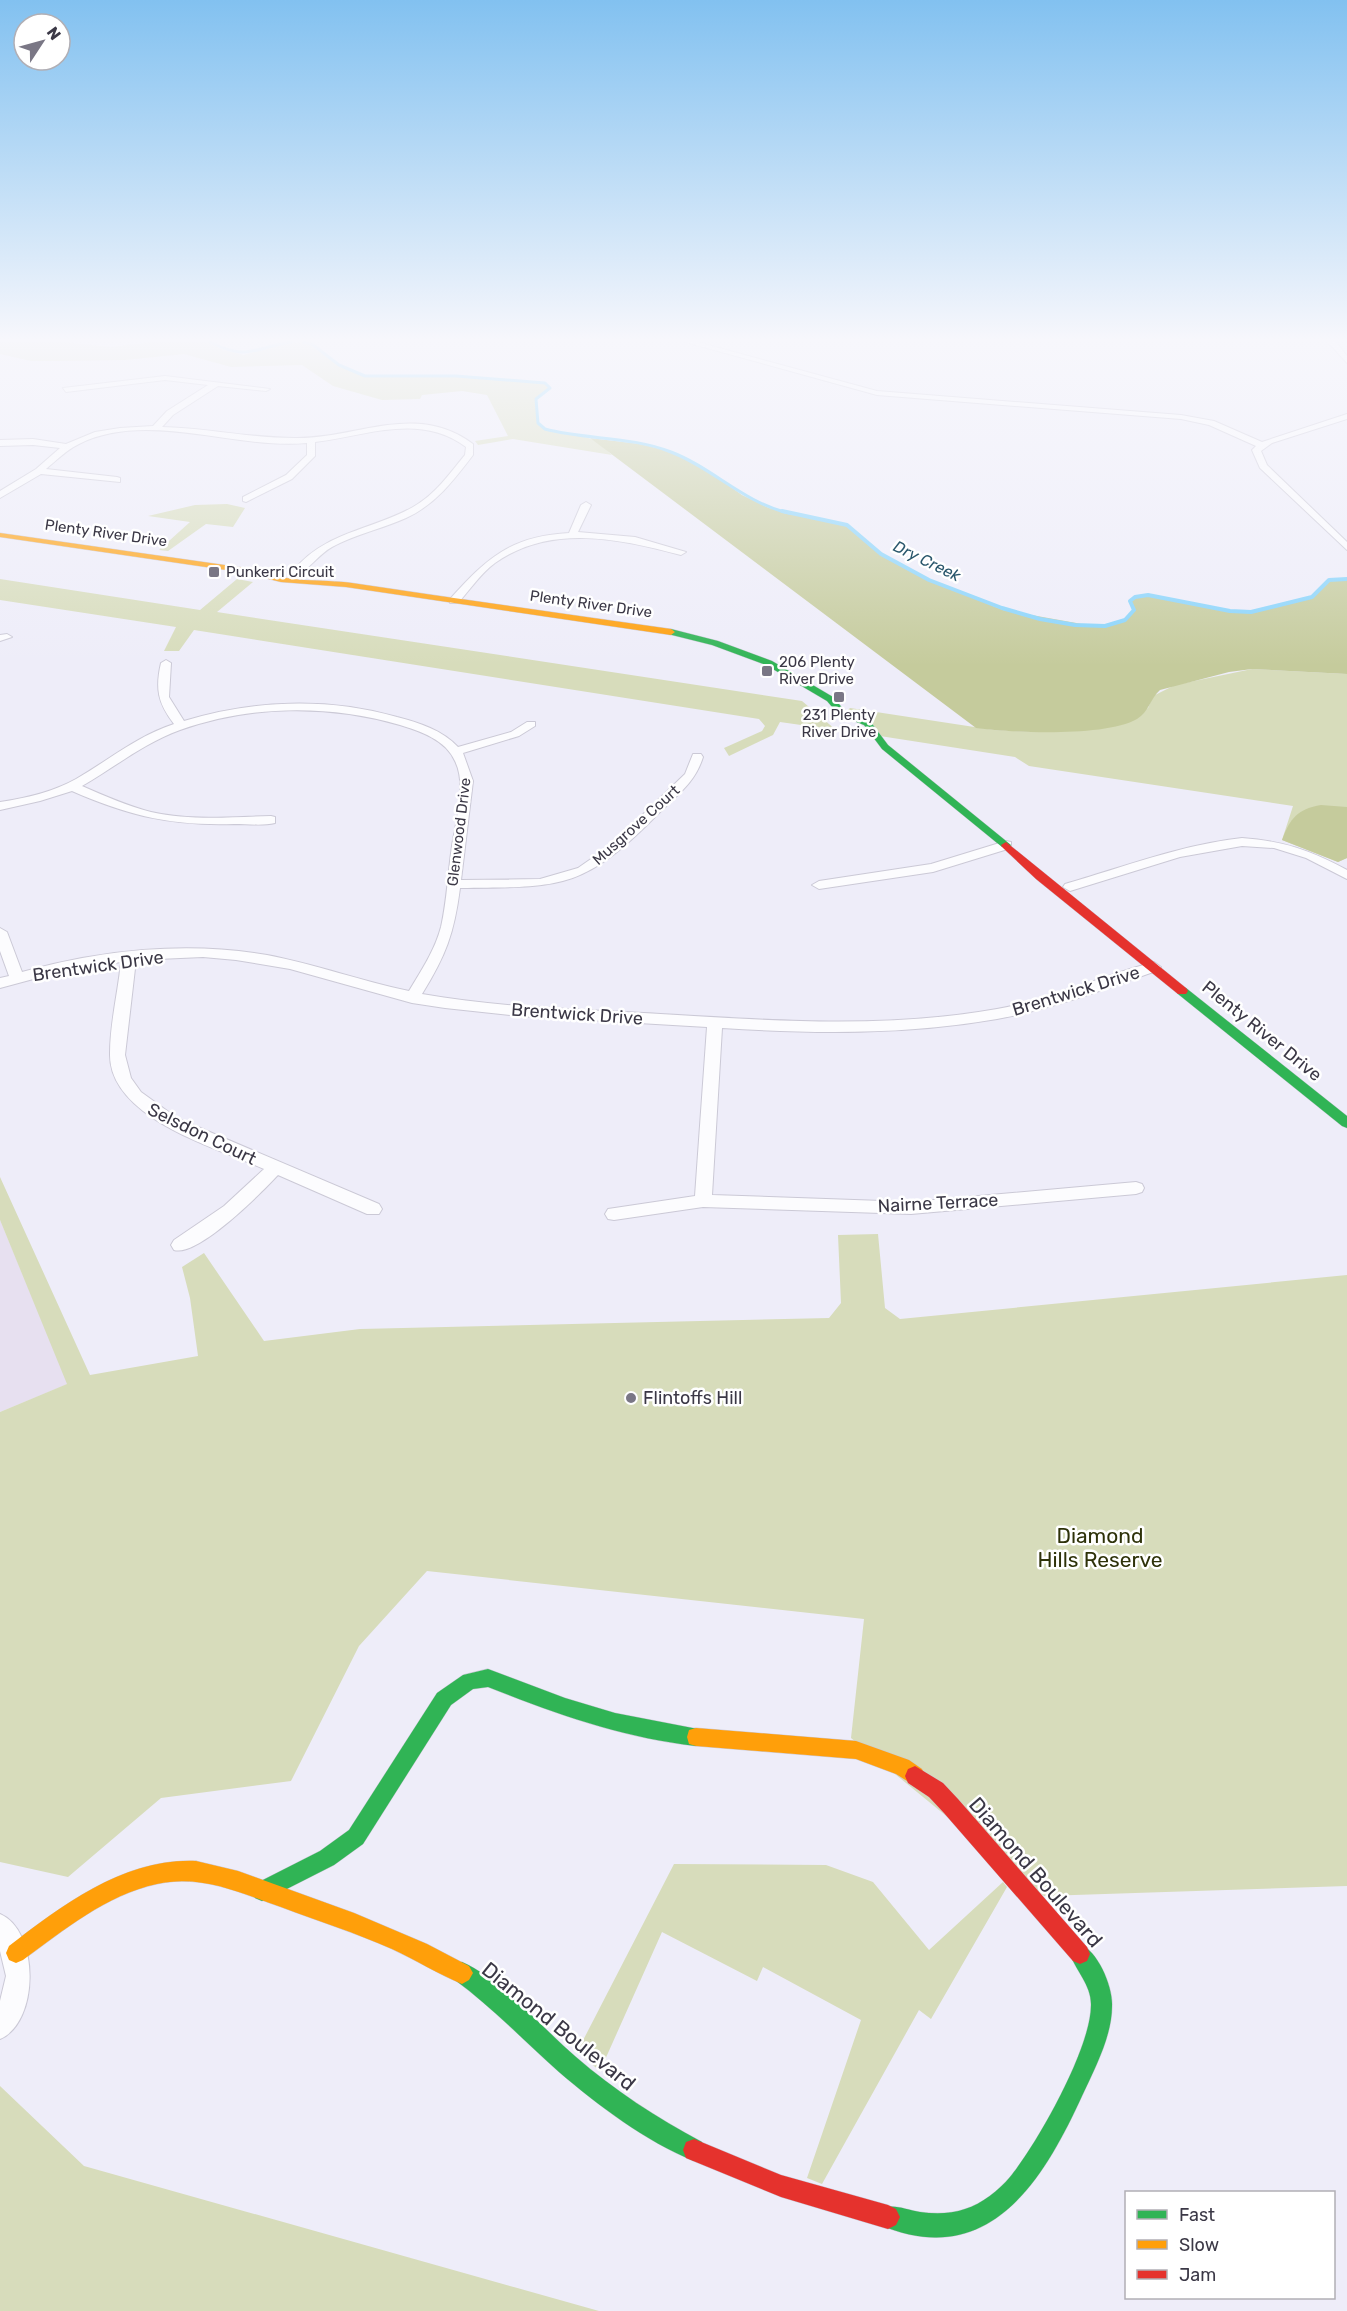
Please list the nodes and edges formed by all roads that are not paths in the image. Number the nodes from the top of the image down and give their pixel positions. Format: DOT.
graph roads {
  1 [pos="62,450"];
  2 [pos="311,450"];
  3 [pos="470,450"];
  4 [pos="1256,450"];
  5 [pos="39,471"];
  6 [pos="117,480"];
  7 [pos="0,495"];
  8 [pos="246,499"];
  9 [pos="586,505"];
  10 [pos="0,535"];
  11 [pos="572,536"];
  12 [pos="1347,547"];
  13 [pos="681,552"];
  14 [pos="289,575"];
  15 [pos="454,601"];
  16 [pos="165,663"];
  17 [pos="531,724"];
  18 [pos="181,725"];
  19 [pos="458,752"];
  20 [pos="697,757"];
  21 [pos="72,786"];
  22 [pos="0,806"];
  23 [pos="271,820"];
  24 [pos="1006,845"];
  25 [pos="1136,869"];
  26 [pos="1347,875"];
  27 [pos="453,884"];
  28 [pos="819,885"];
  29 [pos="1066,891"];
  30 [pos="1081,896"];
  31 [pos="0,932"];
  32 [pos="129,958"];
  33 [pos="1154,967"];
  34 [pos="17,978"];
  35 [pos="0,983"];
  36 [pos="412,998"];
  37 [pos="715,1023"];
  38 [pos="1347,1123"];
  39 [pos="274,1168"];
  40 [pos="1136,1188"];
  41 [pos="703,1201"];
  42 [pos="373,1209"];
  43 [pos="614,1215"];
  44 [pos="180,1245"];
  45 [pos="262,1891"];
  46 [pos="0,1927"];
  47 [pos="16,1953"];
  48 [pos="0,2026"];
  1 -- 5 [label="street"];
  2 -- 8 [label="street"];
  3 -- 14 [label="street"];
  4 -- 12 [label="street"];
  5 -- 6 [label="street"];
  5 -- 7 [label="street"];
  9 -- 11 [label="street"];
  10 -- 14 [label="street, Plenty River Drive"];
  11 -- 13 [label="street"];
  11 -- 15 [label="street"];
  14 -- 15 [label="street, Plenty River Drive"];
  15 -- 24 [label="street, Plenty River Drive"];
  16 -- 18 [label="street"];
  17 -- 19 [label="street"];
  18 -- 19 [label="street, Glenwood Drive"];
  18 -- 21 [label="street, Glenwood Drive"];
  19 -- 27 [label="street, Glenwood Drive"];
  20 -- 27 [label="street, Musgrove Court"];
  21 -- 22 [label="street, Glenwood Drive"];
  21 -- 23 [label="street"];
  24 -- 28 [label="street"];
  24 -- 29 [label="street, Plenty River Drive"];
  25 -- 26 [label="street"];
  25 -- 29 [label="street"];
  25 -- 30 [label="street"];
  27 -- 36 [label="street, Glenwood Drive"];
  29 -- 30 [label="street, Plenty River Drive"];
  29 -- 33 [label="street, Plenty River Drive"];
  30 -- 33 [label="street, Plenty River Drive"];
  31 -- 34 [label="street"];
  32 -- 34 [label="street, Brentwick Drive"];
  32 -- 36 [label="street, Brentwick Drive"];
  32 -- 39 [label="street, Selsdon Court"];
  33 -- 37 [label="street, Brentwick Drive"];
  33 -- 38 [label="street, Plenty River Drive"];
  34 -- 35 [label="street, Brentwick Drive"];
  36 -- 37 [label="street, Brentwick Drive"];
  37 -- 41 [label="street"];
  39 -- 42 [label="street, Selsdon Court"];
  39 -- 44 [label="street"];
  40 -- 41 [label="street, Nairne Terrace"];
  41 -- 43 [label="street, Nairne Terrace"];
  45 -- 45 [label="street, Diamond Boulevard"];
  45 -- 47 [label="street, Diamond Boulevard"];
  46 -- 47 [label="street"];
  47 -- 48 [label="street"];
}
